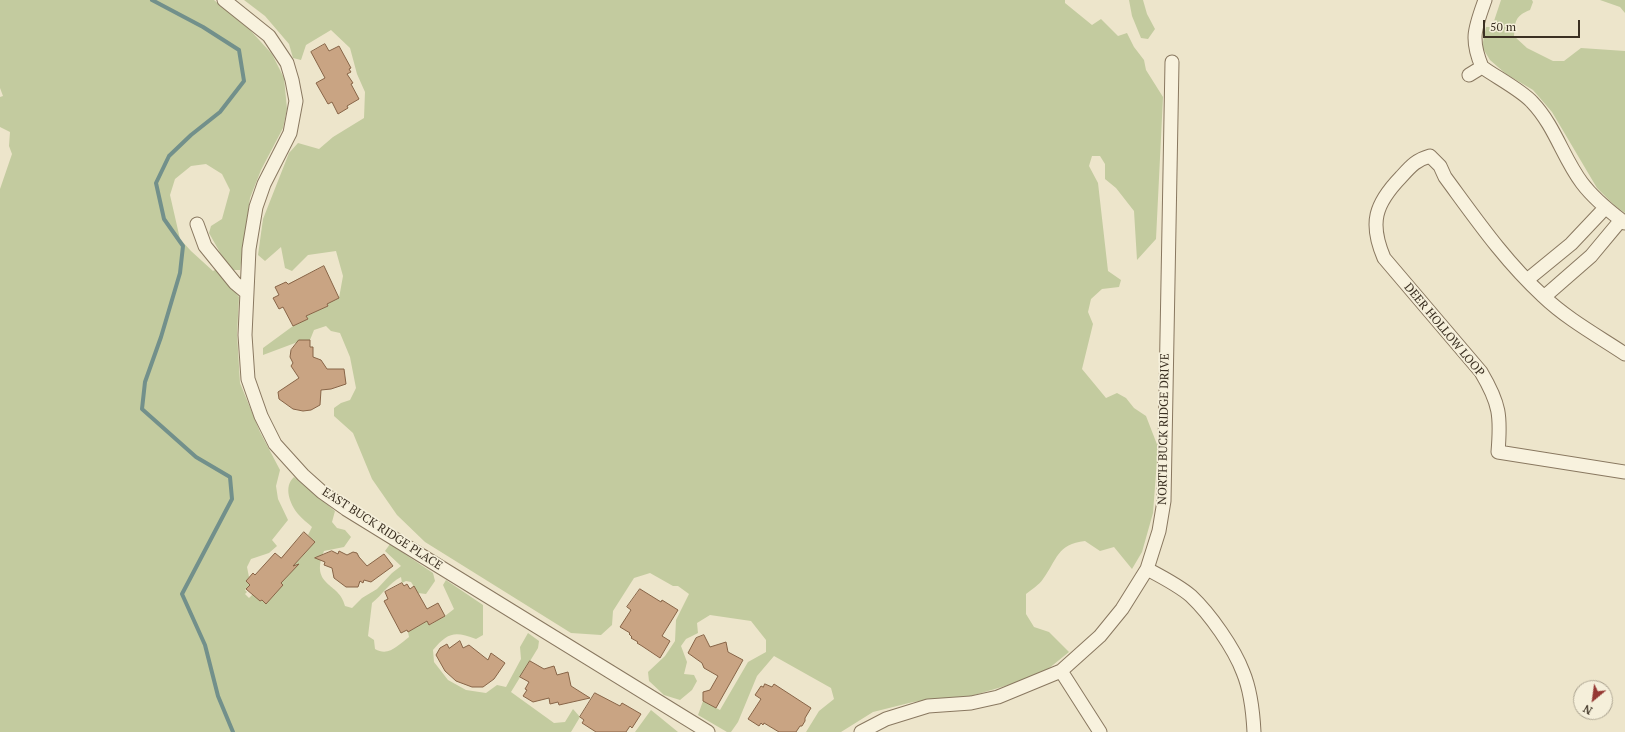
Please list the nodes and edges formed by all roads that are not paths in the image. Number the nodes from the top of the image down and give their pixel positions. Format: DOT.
graph roads {
  1 [pos="224,0"];
  2 [pos="1485,0"];
  3 [pos="1172,62"];
  4 [pos="1482,67"];
  5 [pos="1470,75"];
  6 [pos="1606,208"];
  7 [pos="1623,221"];
  8 [pos="197,224"];
  9 [pos="1527,280"];
  10 [pos="247,294"];
  11 [pos="1544,297"];
  12 [pos="1625,354"];
  13 [pos="1625,472"];
  14 [pos="1147,569"];
  15 [pos="1061,671"];
  16 [pos="708,732"];
  17 [pos="861,732"];
  18 [pos="1100,732"];
  19 [pos="1254,732"];
  1 -- 10 [label="street, EAST BUCK RIDGE PLACE"];
  2 -- 4 [label="street"];
  3 -- 14 [label="street, NORTH BUCK RIDGE DRIVE"];
  4 -- 5 [label="street"];
  4 -- 6 [label="street"];
  6 -- 7 [label="street"];
  6 -- 9 [label="street"];
  7 -- 11 [label="street"];
  8 -- 10 [label="street"];
  9 -- 11 [label="street"];
  9 -- 13 [label="street, DEER HOLLOW LOOP"];
  10 -- 16 [label="street, EAST BUCK RIDGE PLACE"];
  11 -- 12 [label="street"];
  14 -- 15 [label="street, NORTH BUCK RIDGE DRIVE"];
  14 -- 19 [label="street"];
  15 -- 17 [label="street, NORTH BUCK RIDGE DRIVE"];
  15 -- 18 [label="street"];
}
